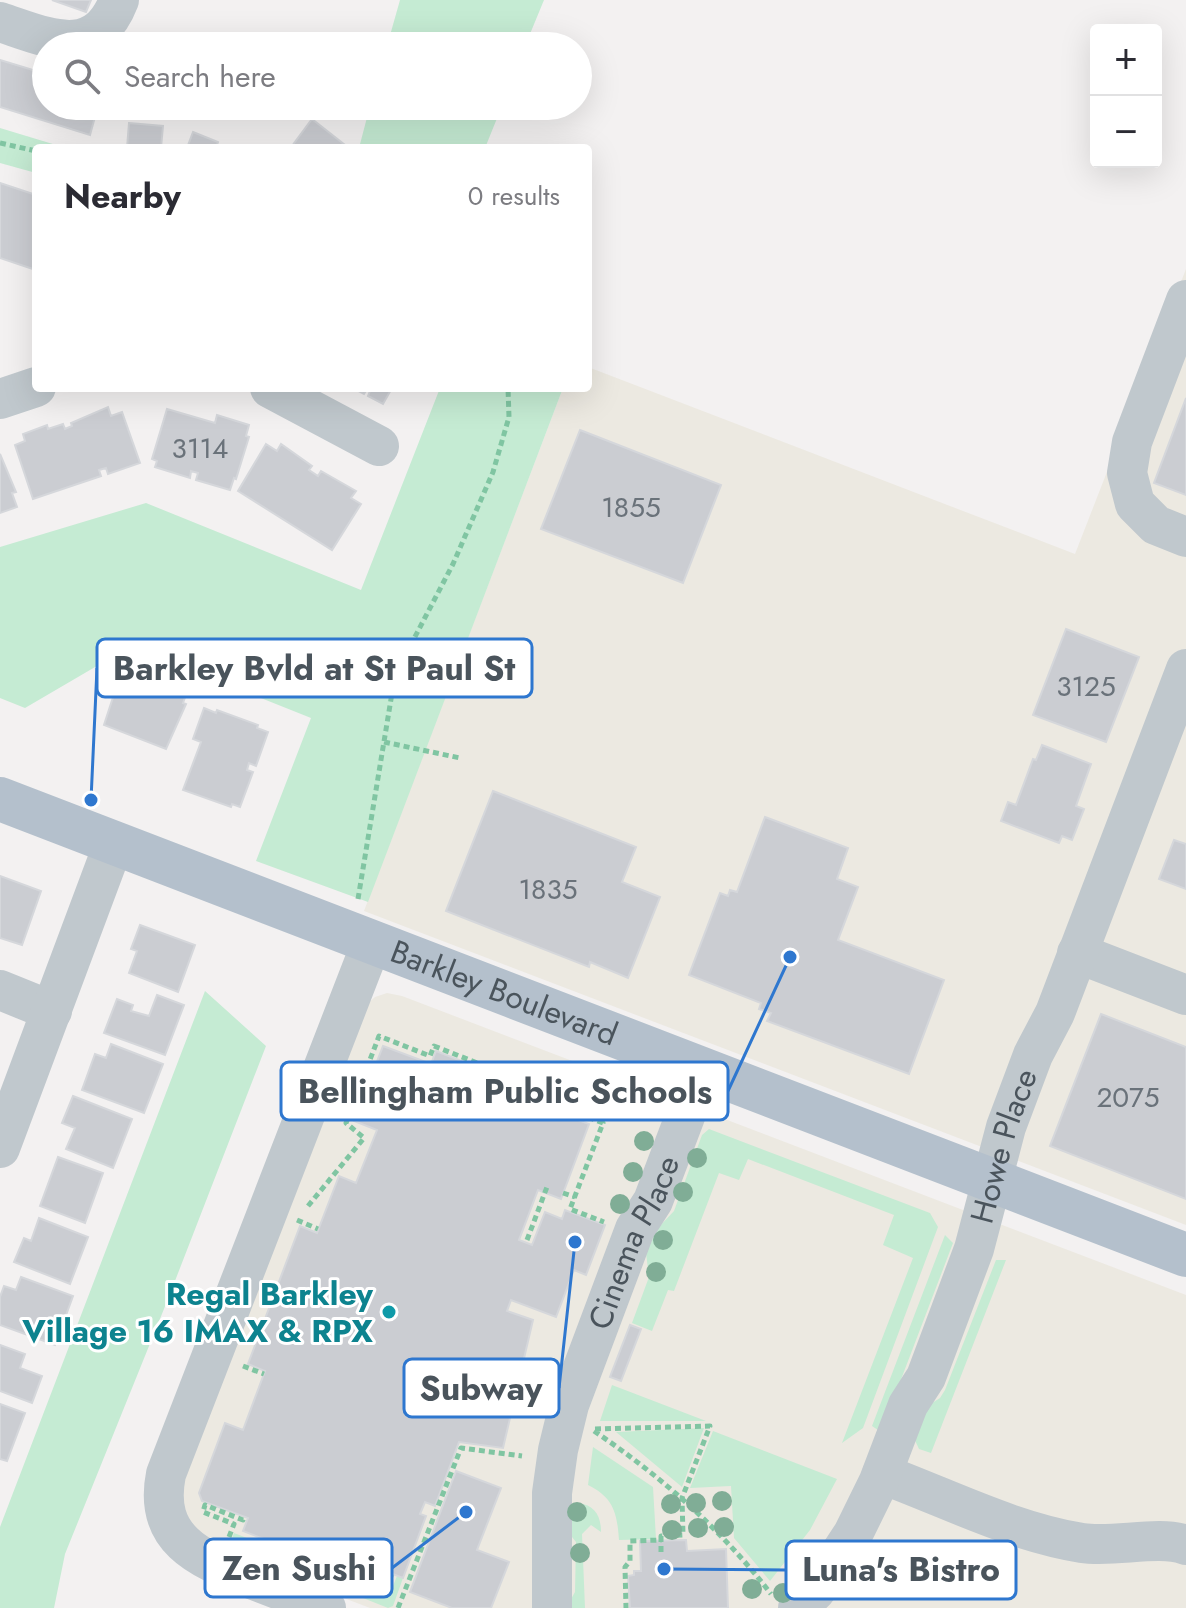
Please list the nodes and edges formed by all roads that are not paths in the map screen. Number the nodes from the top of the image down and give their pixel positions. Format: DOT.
graph roads {
  1 [pos="119,0"];
  2 [pos="0,22"];
  3 [pos="32,32"];
  4 [pos="94,32"];
  5 [pos="1186,300"];
  6 [pos="32,388"];
  7 [pos="278,392"];
  8 [pos="0,399"];
  9 [pos="379,446"];
  10 [pos="1186,537"];
  11 [pos="1186,669"];
  12 [pos="0,799"];
  13 [pos="114,843"];
  14 [pos="372,942"];
  15 [pos="1077,953"];
  16 [pos="0,990"];
  17 [pos="1186,995"];
  18 [pos="52,1011"];
  19 [pos="703,1069"];
  20 [pos="0,1148"];
  21 [pos="992,1180"];
  22 [pos="1186,1255"];
  23 [pos="882,1474"];
  24 [pos="1186,1545"];
  25 [pos="804,1601"];
  26 [pos="337,1602"];
  27 [pos="552,1608"];
  1 -- 4 [label="street"];
  2 -- 3 [label="street"];
  5 -- 10 [label="street"];
  6 -- 8 [label="street"];
  7 -- 9 [label="street"];
  11 -- 15 [label="street, Howe Place"];
  12 -- 13 [label="main road, Barkley Boulevard"];
  13 -- 14 [label="main road, Barkley Boulevard"];
  13 -- 18 [label="street"];
  14 -- 19 [label="main road, Barkley Boulevard"];
  14 -- 26 [label="street"];
  15 -- 17 [label="street"];
  15 -- 21 [label="street, Howe Place"];
  16 -- 18 [label="street"];
  18 -- 20 [label="street"];
  19 -- 21 [label="main road, Barkley Boulevard"];
  19 -- 27 [label="street, Cinema Place"];
  21 -- 22 [label="main road, Barkley Boulevard"];
  21 -- 23 [label="street, Howe Place"];
  23 -- 24 [label="street"];
  23 -- 25 [label="street, Howe Place"];
}
